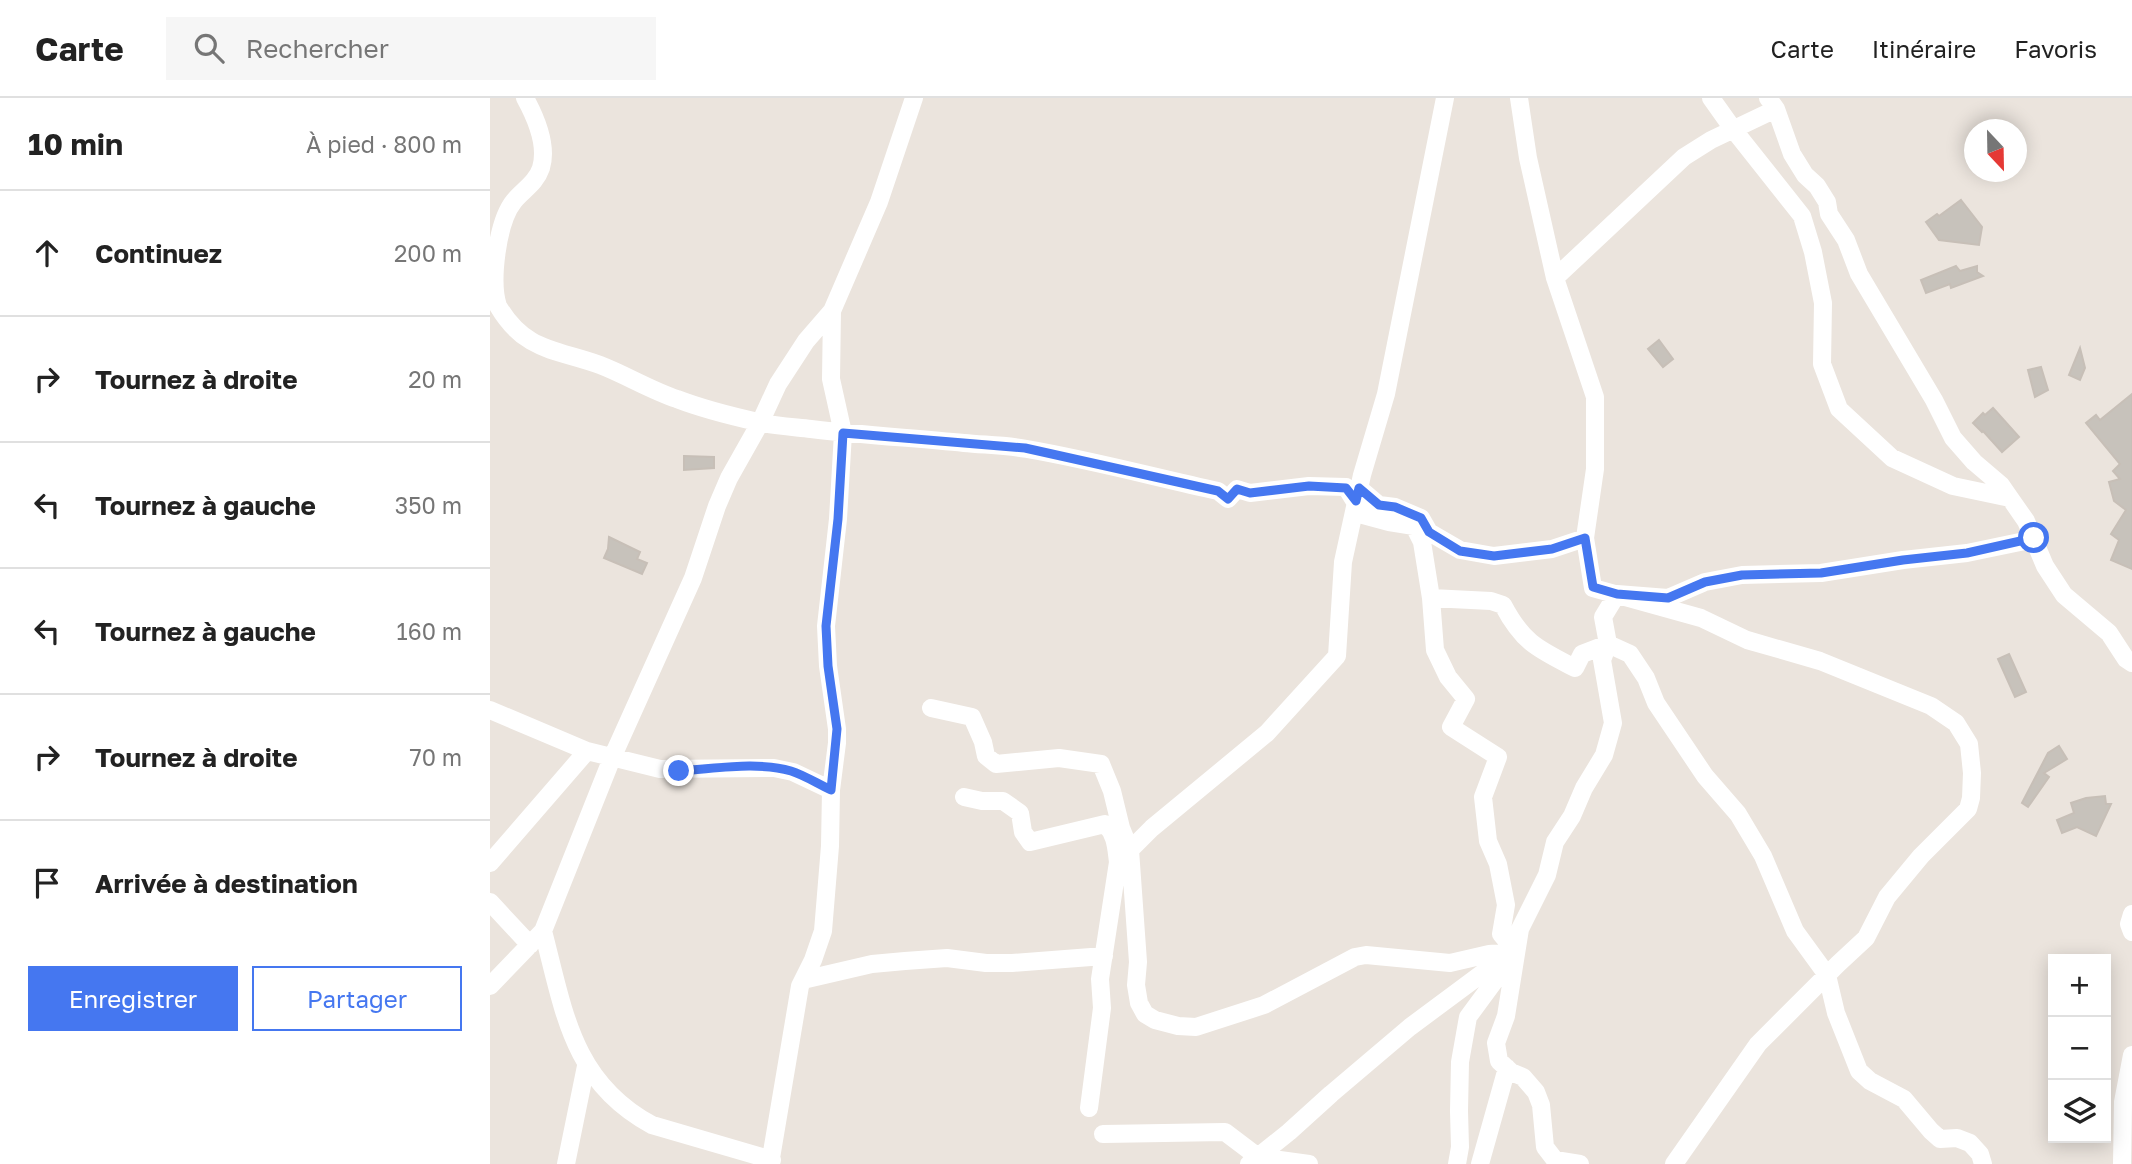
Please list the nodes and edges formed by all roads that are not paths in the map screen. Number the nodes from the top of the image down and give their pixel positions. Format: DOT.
graph roads {
  1 [pos="525,98"];
  2 [pos="914,98"];
  3 [pos="1445,98"];
  4 [pos="1519,98"];
  5 [pos="1711,98"];
  6 [pos="1772,104"];
  7 [pos="1733,129"];
  8 [pos="1555,278"];
  9 [pos="494,306"];
  10 [pos="832,311"];
  11 [pos="760,423"];
  12 [pos="843,433"];
  13 [pos="1357,494"];
  14 [pos="2010,498"];
  15 [pos="1585,538"];
  16 [pos="2034,538"];
  17 [pos="1617,594"];
  18 [pos="1431,598"];
  19 [pos="1608,644"];
  20 [pos="2132,663"];
  21 [pos="932,708"];
  22 [pos="490,710"];
  23 [pos="587,751"];
  24 [pos="612,758"];
  25 [pos="831,790"];
  26 [pos="964,797"];
  27 [pos="1124,856"];
  28 [pos="490,863"];
  29 [pos="490,902"];
  30 [pos="2132,914"];
  31 [pos="544,931"];
  32 [pos="2132,932"];
  33 [pos="530,945"];
  34 [pos="1513,952"];
  35 [pos="1104,956"];
  36 [pos="1826,975"];
  37 [pos="803,980"];
  38 [pos="490,986"];
  39 [pos="2132,1055"];
  40 [pos="586,1066"];
  41 [pos="1507,1068"];
  42 [pos="1089,1108"];
  43 [pos="1103,1134"];
  44 [pos="1253,1160"];
  45 [pos="771,1162"];
  46 [pos="1573,1163"];
  47 [pos="566,1164"];
  48 [pos="1309,1164"];
  49 [pos="1457,1164"];
  50 [pos="1480,1164"];
  51 [pos="1674,1164"];
  52 [pos="1983,1164"];
  53 [pos="2122,1164"];
  1 -- 9 [label="street"];
  2 -- 10 [label="street"];
  3 -- 13 [label="street"];
  4 -- 8 [label="street"];
  5 -- 7 [label="street"];
  6 -- 7 [label="street"];
  6 -- 14 [label="street"];
  7 -- 8 [label="street"];
  7 -- 14 [label="street"];
  8 -- 15 [label="street"];
  9 -- 11 [label="street"];
  10 -- 11 [label="street"];
  10 -- 12 [label="street"];
  11 -- 12 [label="street"];
  11 -- 24 [label="street"];
  12 -- 13 [label="street"];
  12 -- 25 [label="street"];
  13 -- 15 [label="street"];
  13 -- 18 [label="street"];
  13 -- 27 [label="street"];
  14 -- 16 [label="street"];
  15 -- 17 [label="street"];
  16 -- 17 [label="street"];
  16 -- 20 [label="street"];
  17 -- 19 [label="street"];
  17 -- 36 [label="street"];
  18 -- 19 [label="street"];
  18 -- 34 [label="street"];
  19 -- 34 [label="street"];
  19 -- 36 [label="street"];
  21 -- 27 [label="street"];
  22 -- 23 [label="street"];
  23 -- 24 [label="street"];
  23 -- 28 [label="street"];
  24 -- 25 [label="street"];
  24 -- 31 [label="street"];
  25 -- 37 [label="street"];
  26 -- 27 [label="street"];
  27 -- 34 [label="street"];
  27 -- 35 [label="street"];
  29 -- 33 [label="street"];
  30 -- 32 [label="street"];
  31 -- 33 [label="street"];
  31 -- 40 [label="street"];
  33 -- 38 [label="street"];
  34 -- 41 [label="street"];
  34 -- 44 [label="street"];
  34 -- 49 [label="street"];
  35 -- 37 [label="street"];
  35 -- 42 [label="street"];
  36 -- 51 [label="street"];
  36 -- 52 [label="street"];
  37 -- 45 [label="street"];
  39 -- 53 [label="street"];
  40 -- 45 [label="street"];
  40 -- 47 [label="street"];
  41 -- 46 [label="street"];
  41 -- 50 [label="street"];
  43 -- 44 [label="street"];
  44 -- 48 [label="street"];
}
